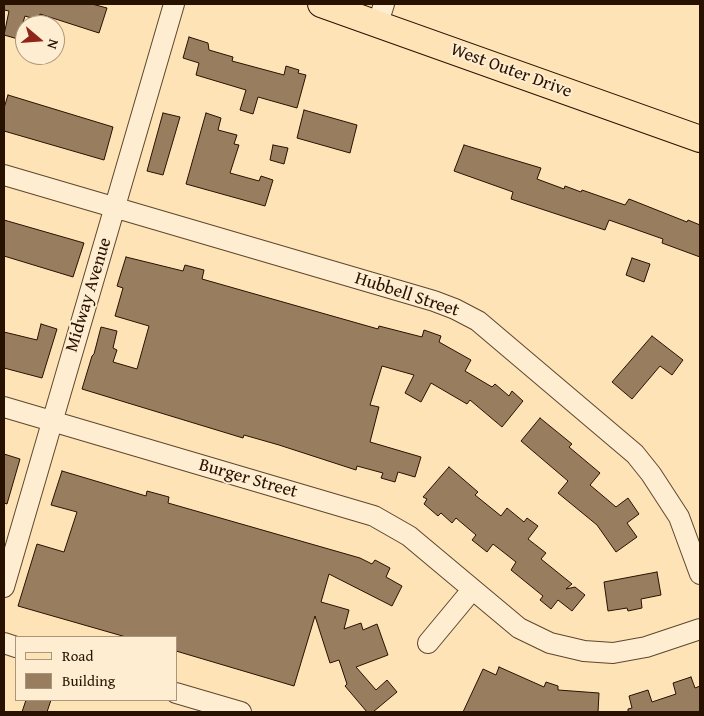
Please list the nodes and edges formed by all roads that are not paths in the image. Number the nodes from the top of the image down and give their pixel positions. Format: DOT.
graph roads {
  1 [pos="174,4"];
  2 [pos="321,4"];
  3 [pos="381,14"];
  4 [pos="700,139"];
  5 [pos="4,175"];
  6 [pos="114,208"];
  7 [pos="4,407"];
  8 [pos="51,421"];
  9 [pos="700,574"];
  10 [pos="4,587"];
  11 [pos="472,590"];
  12 [pos="700,629"];
  13 [pos="428,643"];
  14 [pos="178,694"];
  15 [pos="241,712"];
  1 -- 6 [label="street, Midway Avenue"];
  2 -- 3 [label="main road, West Outer Drive"];
  3 -- 4 [label="main road, West Outer Drive"];
  5 -- 6 [label="street, Hubbell Street"];
  6 -- 8 [label="street, Midway Avenue"];
  6 -- 9 [label="street, Hubbell Street"];
  7 -- 8 [label="street, Burger Street"];
  8 -- 10 [label="street, Midway Avenue"];
  8 -- 11 [label="street, Burger Street"];
  11 -- 12 [label="street, Burger Street"];
  11 -- 13 [label="street"];
  14 -- 15 [label="street"];
}
